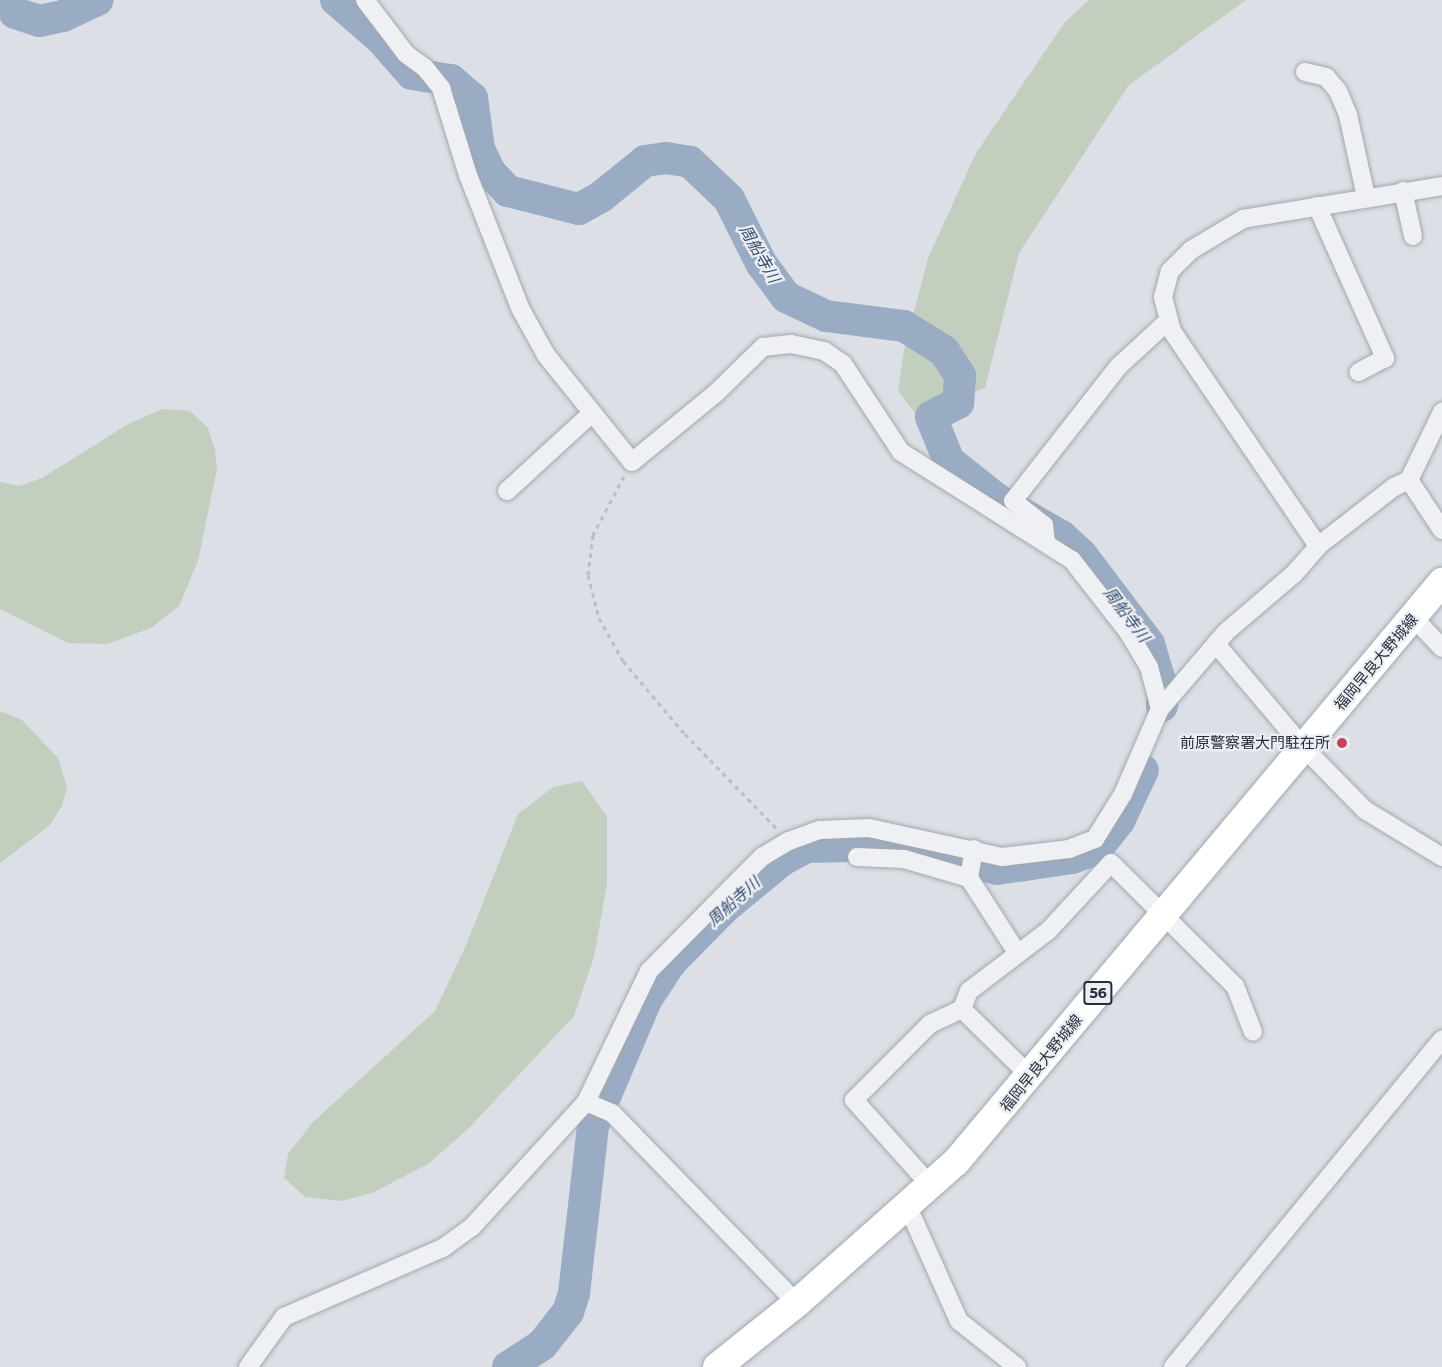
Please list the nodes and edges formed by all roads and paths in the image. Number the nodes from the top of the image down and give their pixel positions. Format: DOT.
graph roads {
  1 [pos="364,0"];
  2 [pos="1305,72"];
  3 [pos="1442,186"];
  4 [pos="1403,191"];
  5 [pos="1366,197"];
  6 [pos="1317,206"];
  7 [pos="1413,236"];
  8 [pos="1169,320"];
  9 [pos="1359,372"];
  10 [pos="1442,412"];
  11 [pos="591,414"];
  12 [pos="632,462"];
  13 [pos="1409,480"];
  14 [pos="507,491"];
  15 [pos="1442,530"];
  16 [pos="1046,542"];
  17 [pos="1318,546"];
  18 [pos="1442,582"];
  19 [pos="1413,617"];
  20 [pos="1216,644"];
  21 [pos="1442,648"];
  22 [pos="1165,703"];
  23 [pos="1304,748"];
  24 [pos="789,841"];
  25 [pos="974,852"];
  26 [pos="857,857"];
  27 [pos="1442,857"];
  28 [pos="969,875"];
  29 [pos="1163,912"];
  30 [pos="1018,954"];
  31 [pos="962,1009"];
  32 [pos="1253,1032"];
  33 [pos="1442,1039"];
  34 [pos="1030,1076"];
  35 [pos="586,1102"];
  36 [pos="930,1185"];
  37 [pos="907,1205"];
  38 [pos="797,1303"];
  39 [pos="248,1367"];
  40 [pos="717,1367"];
  41 [pos="1017,1367"];
  42 [pos="1173,1367"];
  1 -- 11 [label="street"];
  2 -- 5 [label="street"];
  3 -- 4 [label="street"];
  4 -- 5 [label="street"];
  4 -- 7 [label="street"];
  5 -- 6 [label="street"];
  6 -- 8 [label="street"];
  6 -- 9 [label="street"];
  8 -- 16 [label="street"];
  8 -- 17 [label="street"];
  10 -- 13 [label="street"];
  11 -- 12 [label="street"];
  11 -- 14 [label="street"];
  12 -- 16 [label="street"];
  12 -- 24 [label="path"];
  13 -- 15 [label="street"];
  13 -- 17 [label="street"];
  16 -- 22 [label="street"];
  17 -- 20 [label="street"];
  18 -- 19 [label="main road, 福岡早良大野城線 / 56"];
  19 -- 21 [label="street"];
  19 -- 23 [label="main road, 福岡早良大野城線 / 56"];
  20 -- 22 [label="street"];
  20 -- 23 [label="street"];
  22 -- 25 [label="street"];
  23 -- 27 [label="street"];
  23 -- 29 [label="main road, 福岡早良大野城線 / 56"];
  24 -- 25 [label="street"];
  24 -- 35 [label="street"];
  25 -- 28 [label="street"];
  26 -- 28 [label="street"];
  28 -- 30 [label="street"];
  29 -- 30 [label="street"];
  29 -- 32 [label="street"];
  29 -- 34 [label="main road, 福岡早良大野城線 / 56"];
  30 -- 31 [label="street"];
  31 -- 34 [label="street"];
  31 -- 36 [label="street"];
  33 -- 42 [label="street"];
  34 -- 36 [label="main road, 福岡早良大野城線 / 56"];
  35 -- 38 [label="street"];
  35 -- 39 [label="street"];
  36 -- 37 [label="main road, 福岡早良大野城線 / 56"];
  37 -- 38 [label="main road, 福岡早良大野城線 / 56"];
  37 -- 41 [label="street"];
  38 -- 40 [label="main road, 福岡早良大野城線 / 56"];
}
